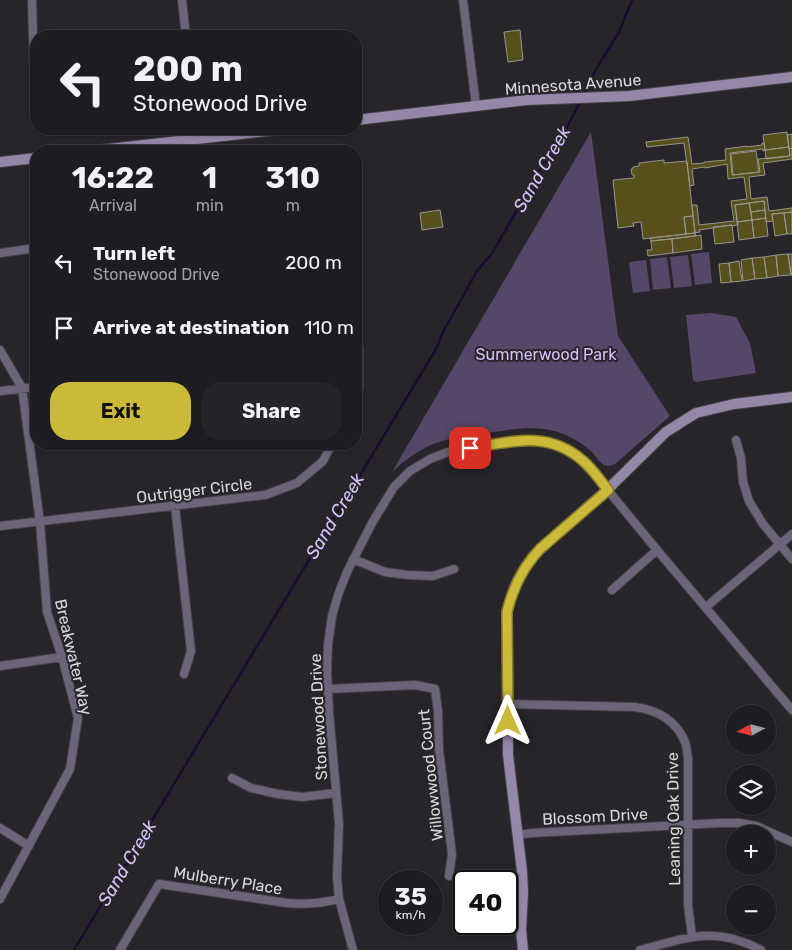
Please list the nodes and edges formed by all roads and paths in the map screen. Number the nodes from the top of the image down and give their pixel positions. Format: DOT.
graph roads {
  1 [pos="32,0"];
  2 [pos="182,0"];
  3 [pos="463,0"];
  4 [pos="33,30"];
  5 [pos="185,30"];
  6 [pos="792,77"];
  7 [pos="476,106"];
  8 [pos="362,119"];
  9 [pos="231,135"];
  10 [pos="144,145"];
  11 [pos="30,159"];
  12 [pos="0,162"];
  13 [pos="30,249"];
  14 [pos="0,252"];
  15 [pos="0,350"];
  16 [pos="30,387"];
  17 [pos="22,388"];
  18 [pos="0,391"];
  19 [pos="792,397"];
  20 [pos="736,440"];
  21 [pos="30,448"];
  22 [pos="30,450"];
  23 [pos="329,450"];
  24 [pos="608,490"];
  25 [pos="175,506"];
  26 [pos="40,522"];
  27 [pos="0,526"];
  28 [pos="792,534"];
  29 [pos="780,545"];
  30 [pos="657,550"];
  31 [pos="353,559"];
  32 [pos="792,559"];
  33 [pos="454,569"];
  34 [pos="612,590"];
  35 [pos="706,607"];
  36 [pos="62,657"];
  37 [pos="0,666"];
  38 [pos="184,674"];
  39 [pos="328,689"];
  40 [pos="508,704"];
  41 [pos="792,710"];
  42 [pos="232,778"];
  43 [pos="336,793"];
  44 [pos="688,824"];
  45 [pos="0,828"];
  46 [pos="516,835"];
  47 [pos="792,842"];
  48 [pos="30,846"];
  49 [pos="449,876"];
  50 [pos="0,899"];
  51 [pos="339,899"];
  52 [pos="692,936"];
  53 [pos="120,950"];
  54 [pos="353,950"];
  55 [pos="523,950"];
  56 [pos="640,950"];
  57 [pos="761,950"];
  1 -- 4 [label="street"];
  2 -- 5 [label="street"];
  3 -- 7 [label="street"];
  6 -- 7 [label="street, Minnesota Avenue"];
  7 -- 8 [label="street, Minnesota Avenue"];
  9 -- 10 [label="street"];
  11 -- 12 [label="street"];
  13 -- 14 [label="street"];
  15 -- 17 [label="street, Breakwater Way"];
  16 -- 17 [label="street"];
  17 -- 18 [label="street"];
  17 -- 21 [label="street, Breakwater Way"];
  19 -- 24 [label="street"];
  20 -- 29 [label="street"];
  22 -- 26 [label="street, Breakwater Way"];
  23 -- 25 [label="street, Outrigger Circle"];
  24 -- 30 [label="street, Stonewood Drive"];
  24 -- 31 [label="street, Stonewood Drive"];
  24 -- 40 [label="street"];
  25 -- 26 [label="street, Outrigger Circle"];
  25 -- 38 [label="street"];
  26 -- 27 [label="street, Outrigger Circle"];
  26 -- 36 [label="street, Breakwater Way"];
  28 -- 29 [label="street"];
  29 -- 32 [label="street"];
  29 -- 35 [label="street"];
  30 -- 34 [label="street"];
  30 -- 35 [label="street, Stonewood Drive"];
  31 -- 33 [label="street"];
  31 -- 39 [label="street, Stonewood Drive"];
  35 -- 41 [label="street, Stonewood Drive"];
  36 -- 37 [label="street"];
  36 -- 48 [label="street, Breakwater Way"];
  39 -- 43 [label="street, Stonewood Drive"];
  39 -- 49 [label="street, Willowwood Court"];
  40 -- 44 [label="street, Leaning Oak Drive"];
  40 -- 46 [label="street"];
  42 -- 43 [label="street"];
  43 -- 51 [label="street, Stonewood Drive"];
  44 -- 46 [label="street, Blossom Drive"];
  44 -- 47 [label="street, Blossom Drive"];
  44 -- 52 [label="street, Leaning Oak Drive"];
  45 -- 48 [label="street"];
  46 -- 55 [label="street"];
  48 -- 50 [label="street, Breakwater Way"];
  51 -- 53 [label="street, Mulberry Place"];
  51 -- 54 [label="street, Stonewood Drive"];
  52 -- 56 [label="street"];
  52 -- 57 [label="street"];
}
